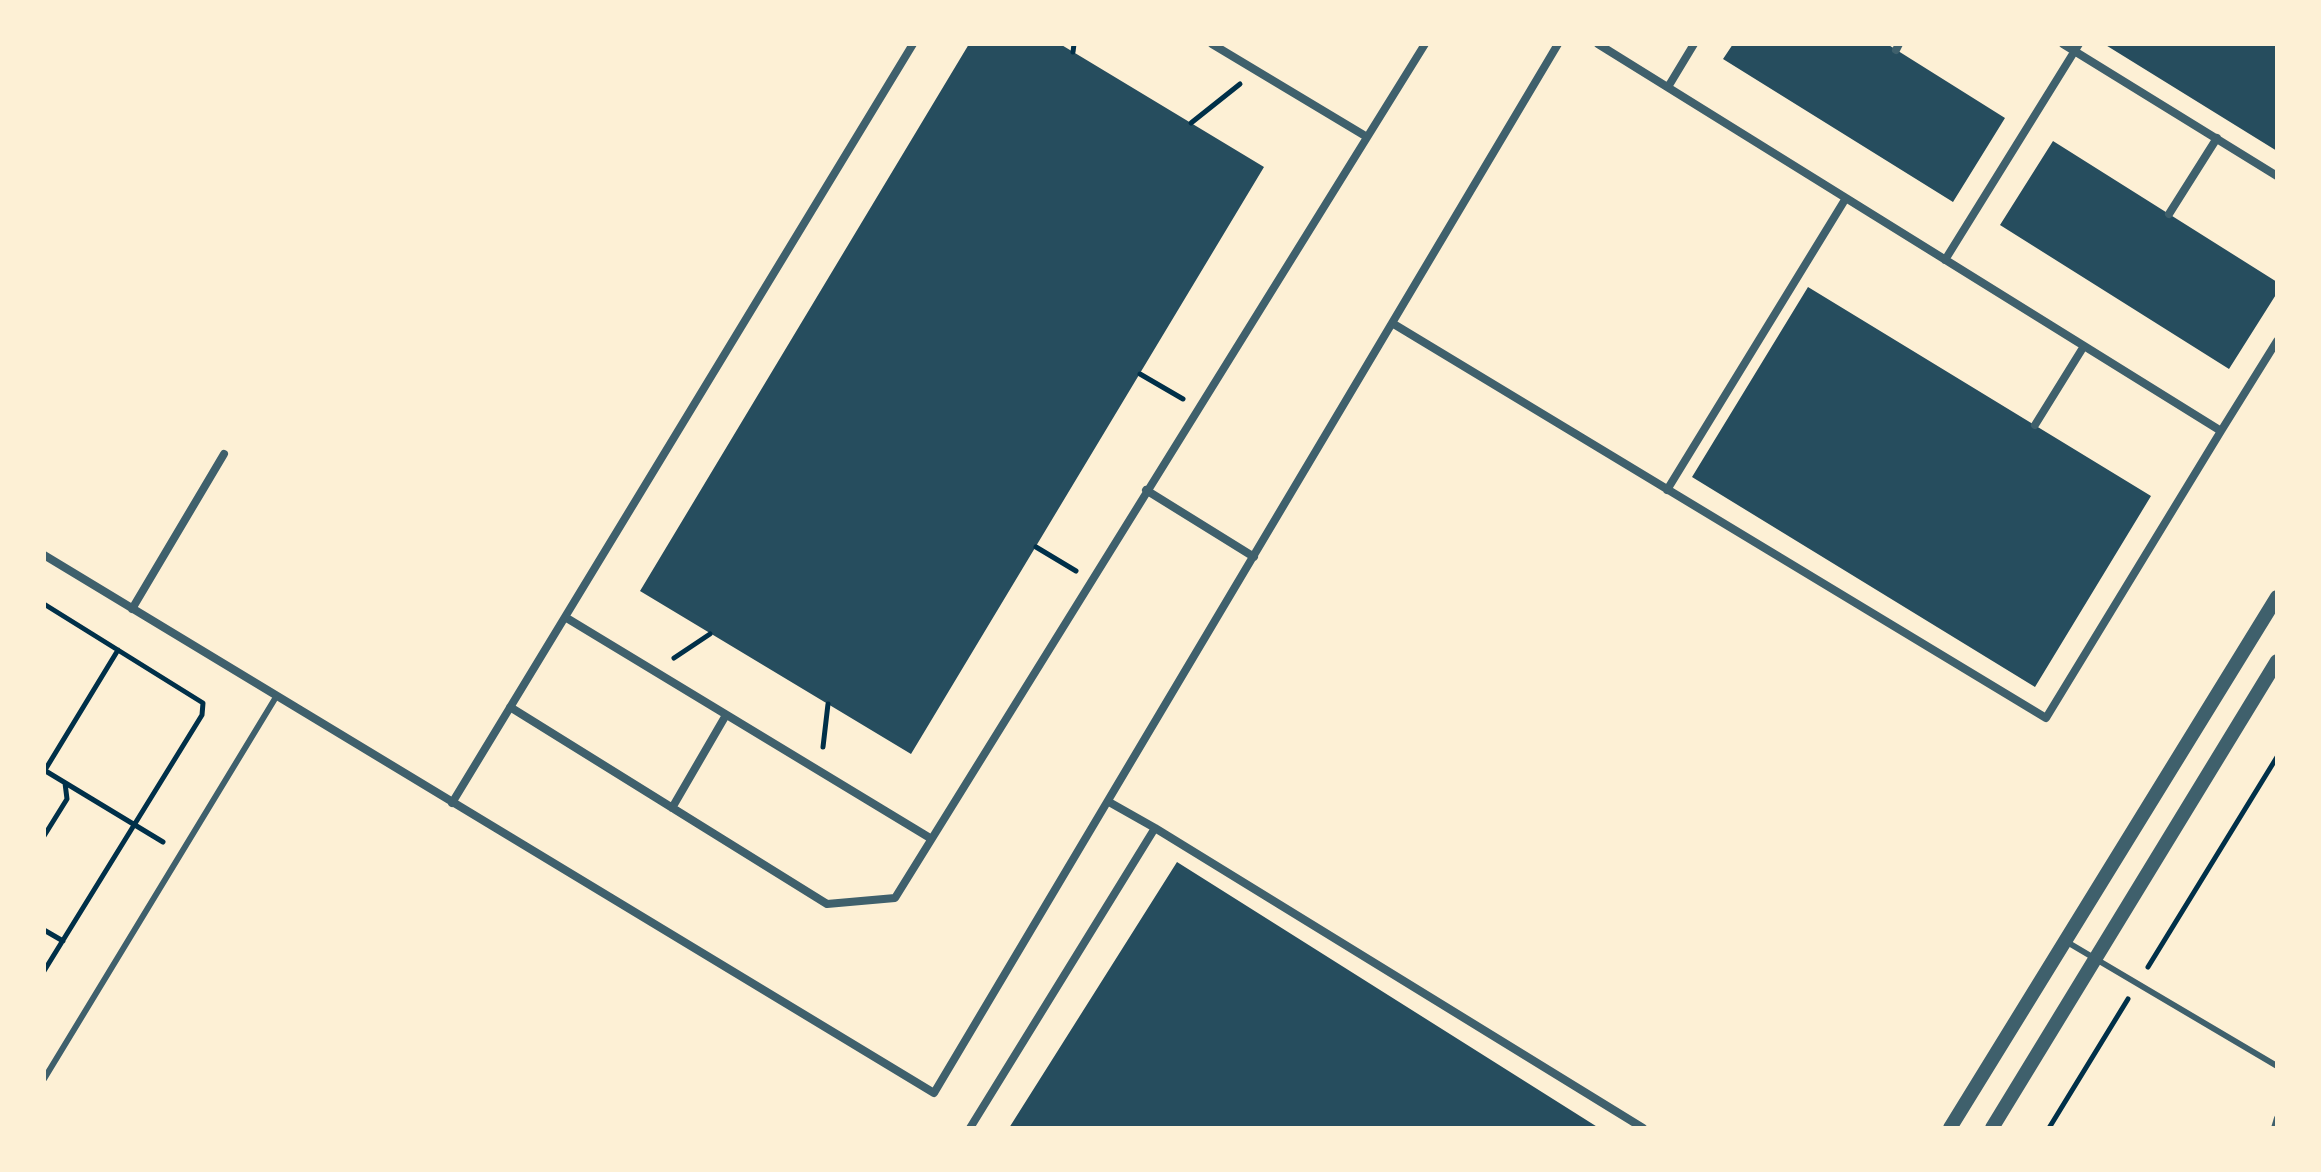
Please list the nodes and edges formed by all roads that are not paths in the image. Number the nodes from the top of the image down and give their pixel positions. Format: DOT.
graph roads {
  1 [pos="913,44"];
  2 [pos="1212,44"];
  3 [pos="1425,44"];
  4 [pos="1558,44"];
  5 [pos="1598,44"];
  6 [pos="1694,44"];
  7 [pos="2063,44"];
  8 [pos="2077,48"];
  9 [pos="1668,87"];
  10 [pos="1367,137"];
  11 [pos="2217,138"];
  12 [pos="2277,176"];
  13 [pos="1846,198"];
  14 [pos="2169,214"];
  15 [pos="1945,260"];
  16 [pos="1392,323"];
  17 [pos="2277,341"];
  18 [pos="2084,346"];
  19 [pos="2035,425"];
  20 [pos="2221,431"];
  21 [pos="224,454"];
  22 [pos="1146,490"];
  23 [pos="1667,490"];
  24 [pos="44,555"];
  25 [pos="1254,557"];
  26 [pos="2277,597"];
  27 [pos="132,609"];
  28 [pos="565,617"];
  29 [pos="2277,661"];
  30 [pos="276,697"];
  31 [pos="510,707"];
  32 [pos="726,715"];
  33 [pos="1109,802"];
  34 [pos="452,803"];
  35 [pos="672,808"];
  36 [pos="1155,828"];
  37 [pos="930,838"];
  38 [pos="2065,941"];
  39 [pos="2095,960"];
  40 [pos="2277,1066"];
  41 [pos="44,1079"];
  42 [pos="2277,1118"];
  43 [pos="970,1128"];
  44 [pos="1643,1128"];
  45 [pos="1950,1128"];
  46 [pos="1992,1128"];
  47 [pos="2274,1128"];
  1 -- 28 [label="street"];
  2 -- 10 [label="street"];
  3 -- 10 [label="street"];
  4 -- 16 [label="street"];
  5 -- 9 [label="street"];
  6 -- 9 [label="street"];
  7 -- 8 [label="street"];
  8 -- 11 [label="street"];
  8 -- 15 [label="street"];
  9 -- 13 [label="street"];
  10 -- 22 [label="street"];
  11 -- 12 [label="street"];
  11 -- 14 [label="street"];
  13 -- 15 [label="street"];
  13 -- 23 [label="street"];
  15 -- 18 [label="street"];
  16 -- 23 [label="street"];
  16 -- 25 [label="street"];
  17 -- 20 [label="street"];
  18 -- 19 [label="street"];
  18 -- 20 [label="street"];
  20 -- 23 [label="street"];
  21 -- 27 [label="street"];
  22 -- 25 [label="street"];
  22 -- 37 [label="street"];
  24 -- 27 [label="street"];
  25 -- 33 [label="street"];
  26 -- 38 [label="street"];
  27 -- 30 [label="street"];
  28 -- 31 [label="street"];
  28 -- 32 [label="street"];
  29 -- 39 [label="street"];
  30 -- 34 [label="street"];
  30 -- 41 [label="lane"];
  31 -- 34 [label="street"];
  31 -- 35 [label="street"];
  32 -- 35 [label="street"];
  32 -- 37 [label="street"];
  33 -- 34 [label="street"];
  33 -- 36 [label="street"];
  35 -- 37 [label="street"];
  36 -- 43 [label="street"];
  36 -- 44 [label="street"];
  38 -- 39 [label="lane"];
  38 -- 45 [label="street"];
  39 -- 40 [label="lane"];
  39 -- 46 [label="street"];
  42 -- 47 [label="lane"];
}
